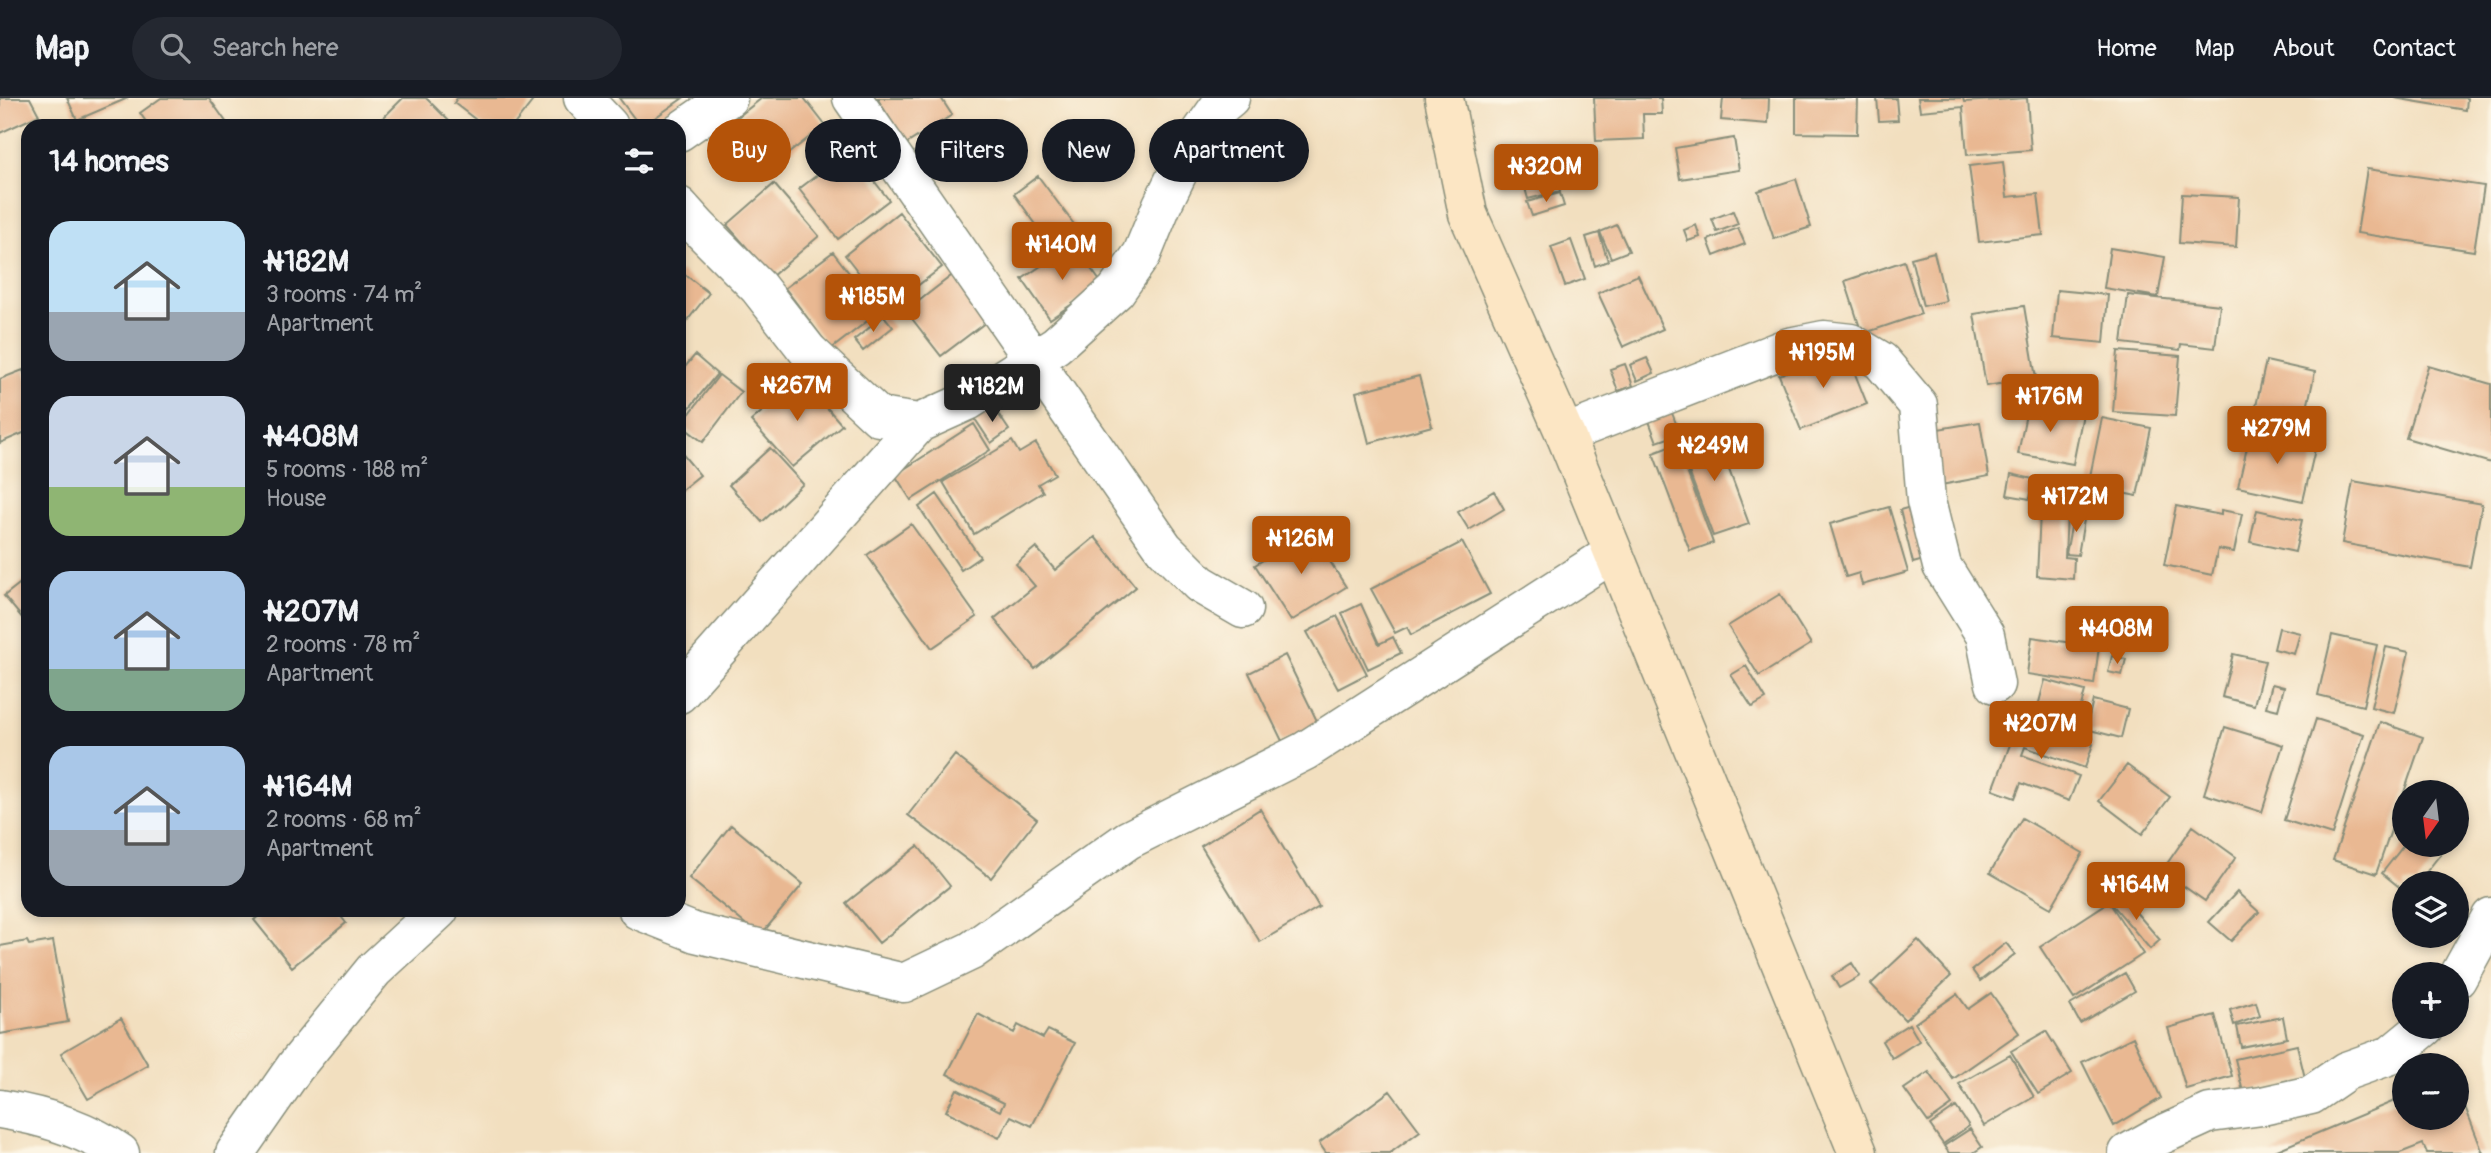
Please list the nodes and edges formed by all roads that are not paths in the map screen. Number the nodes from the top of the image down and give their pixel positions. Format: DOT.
graph roads {
  1 [pos="583,98"];
  2 [pos="728,98"];
  3 [pos="852,98"];
  4 [pos="1230,98"];
  5 [pos="1444,98"];
  6 [pos="602,119"];
  7 [pos="686,127"];
  8 [pos="686,213"];
  9 [pos="1034,359"];
  10 [pos="919,423"];
  11 [pos="1565,434"];
  12 [pos="1613,553"];
  13 [pos="1243,610"];
  14 [pos="1995,684"];
  15 [pos="686,686"];
  16 [pos="431,917"];
  17 [pos="656,917"];
  18 [pos="2491,917"];
  19 [pos="2466,962"];
  20 [pos="2410,1039"];
  21 [pos="0,1109"];
  22 [pos="120,1153"];
  23 [pos="236,1153"];
  24 [pos="1858,1153"];
  25 [pos="2128,1153"];
  1 -- 6 [label="street"];
  2 -- 7 [label="street"];
  3 -- 9 [label="street"];
  4 -- 9 [label="street"];
  5 -- 11 [label="main road"];
  8 -- 10 [label="street"];
  9 -- 10 [label="street"];
  9 -- 13 [label="street"];
  10 -- 15 [label="street"];
  11 -- 12 [label="main road"];
  11 -- 14 [label="street"];
  12 -- 17 [label="street"];
  12 -- 24 [label="main road"];
  16 -- 23 [label="street"];
  18 -- 19 [label="street"];
  20 -- 25 [label="street"];
  21 -- 22 [label="street"];
}
